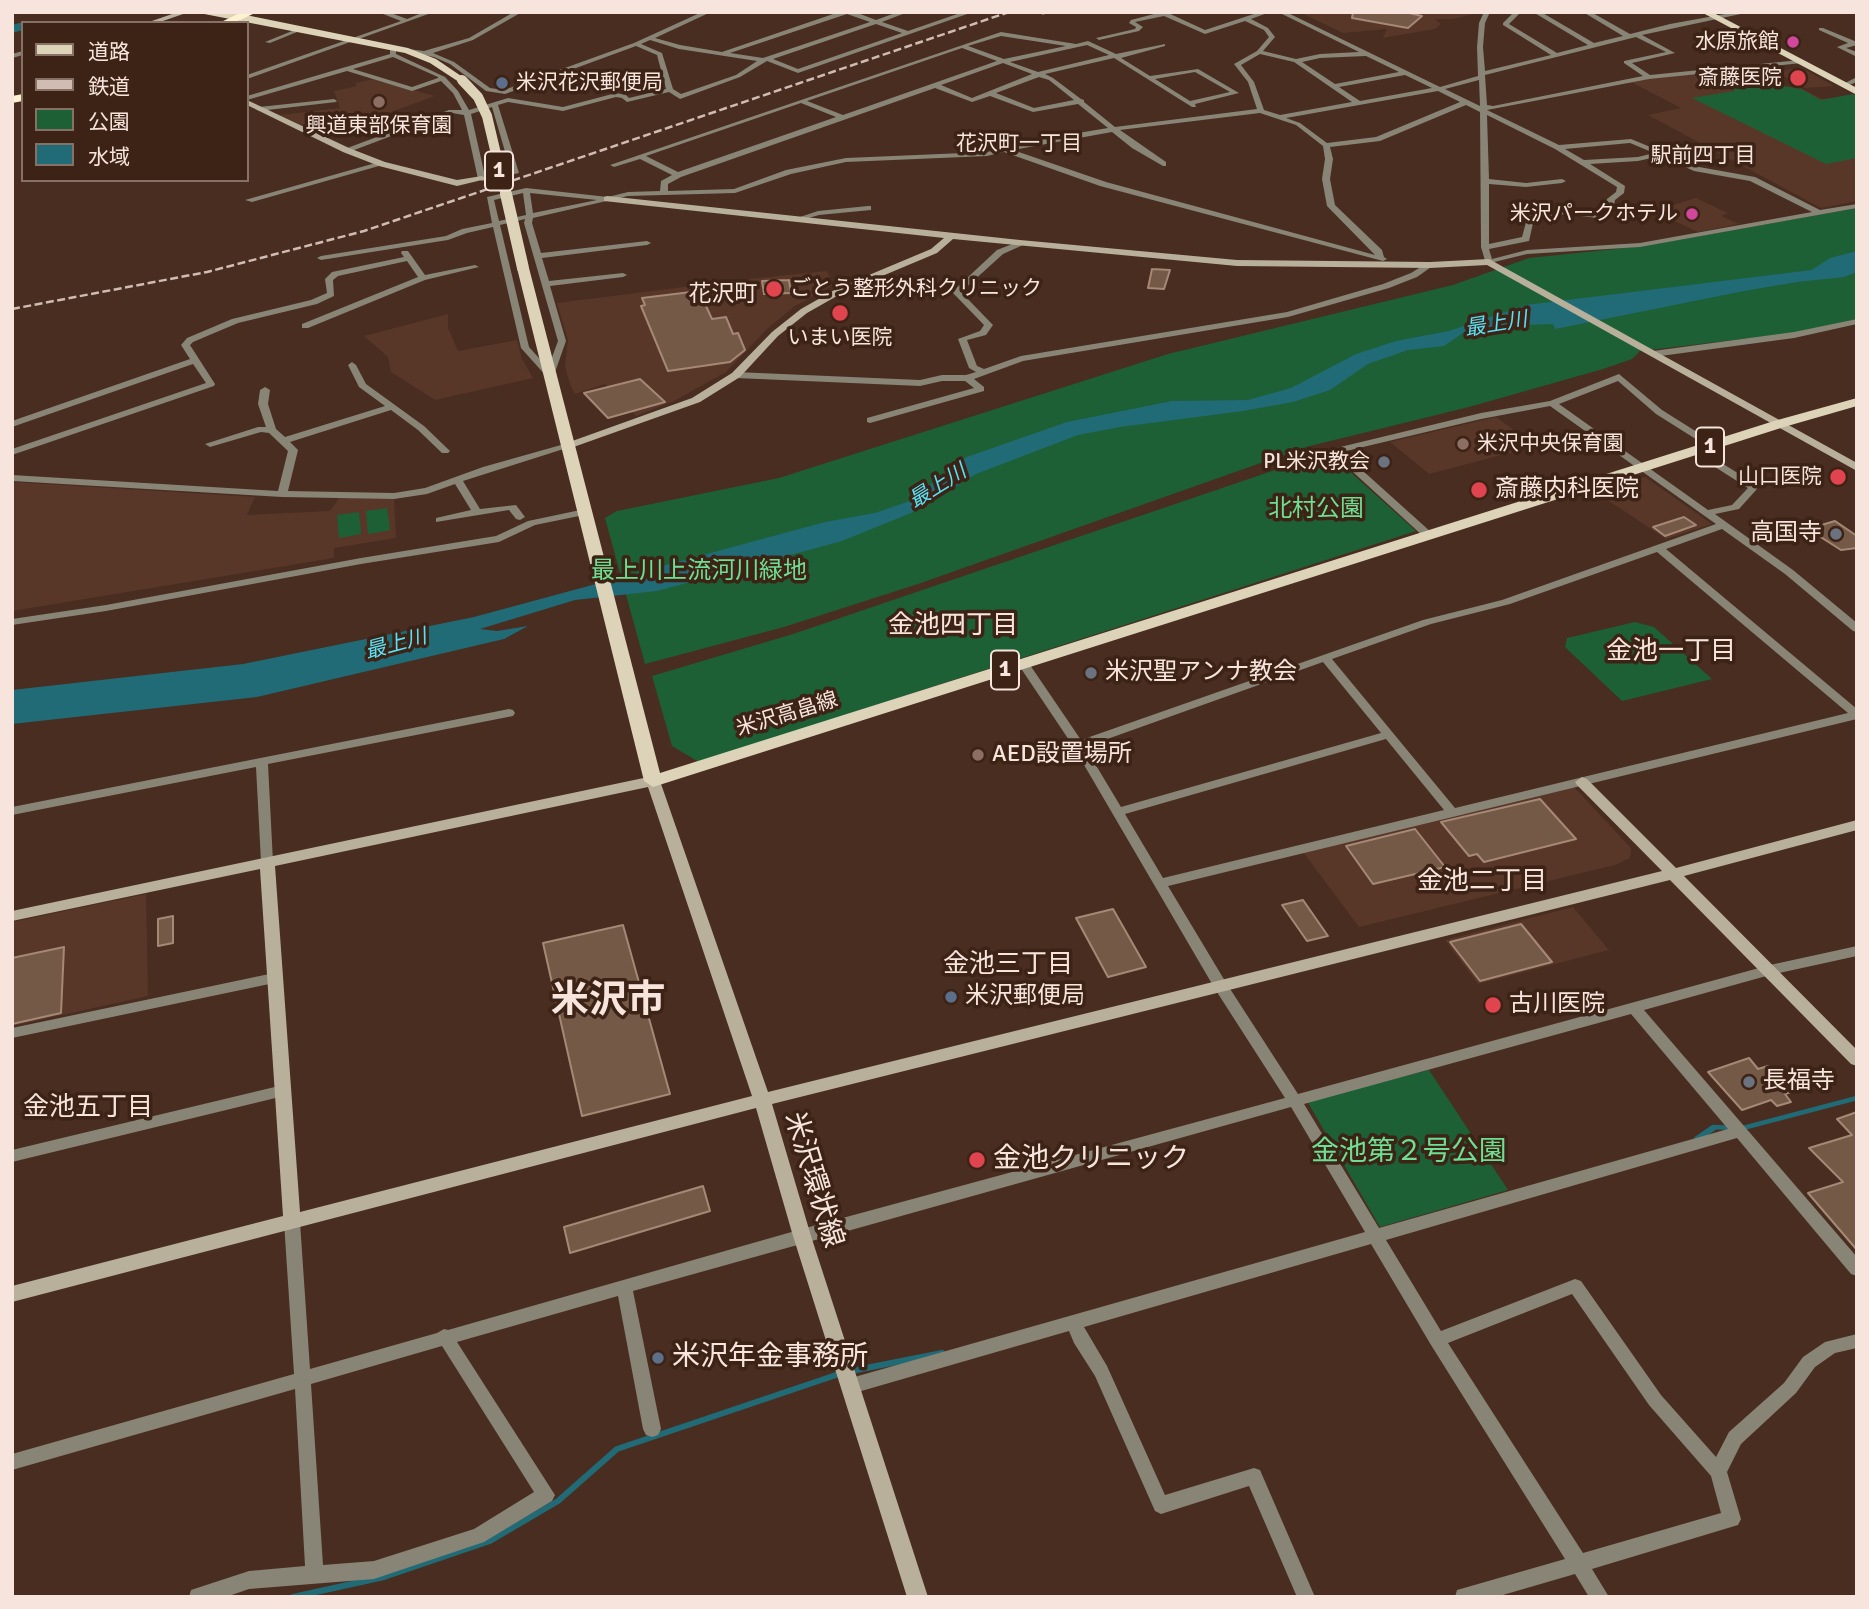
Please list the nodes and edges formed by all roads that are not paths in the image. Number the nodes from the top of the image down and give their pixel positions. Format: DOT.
graph roads {
  1 [pos="186,12"];
  2 [pos="198,12"];
  3 [pos="217,12"];
  4 [pos="253,12"];
  5 [pos="381,12"];
  6 [pos="431,12"];
  7 [pos="519,12"];
  8 [pos="708,12"];
  9 [pos="847,12"];
  10 [pos="905,12"];
  11 [pos="970,12"];
  12 [pos="1267,12"];
  13 [pos="1281,12"];
  14 [pos="1487,12"];
  15 [pos="1518,12"];
  16 [pos="1536,12"];
  17 [pos="1586,12"];
  18 [pos="1705,12"];
  19 [pos="1747,12"];
  20 [pos="1162,13"];
  21 [pos="236,18"];
  22 [pos="1717,18"];
  23 [pos="405,20"];
  24 [pos="1247,20"];
  25 [pos="156,21"];
  26 [pos="229,21"];
  27 [pos="876,22"];
  28 [pos="1821,29"];
  29 [pos="299,30"];
  30 [pos="908,33"];
  31 [pos="1637,34"];
  32 [pos="1628,36"];
  33 [pos="649,38"];
  34 [pos="1100,38"];
  35 [pos="351,39"];
  36 [pos="268,42"];
  37 [pos="636,44"];
  38 [pos="1856,44"];
  39 [pos="1163,45"];
  40 [pos="1592,45"];
  41 [pos="962,46"];
  42 [pos="1079,46"];
  43 [pos="408,51"];
  44 [pos="393,52"];
  45 [pos="1259,52"];
  46 [pos="425,53"];
  47 [pos="720,54"];
  48 [pos="1366,54"];
  49 [pos="1556,55"];
  50 [pos="1857,55"];
  51 [pos="1117,57"];
  52 [pos="766,60"];
  53 [pos="1004,61"];
  54 [pos="1296,61"];
  55 [pos="1800,62"];
  56 [pos="1729,69"];
  57 [pos="350,70"];
  58 [pos="1406,73"];
  59 [pos="1042,74"];
  60 [pos="1482,76"];
  61 [pos="248,77"];
  62 [pos="1649,77"];
  63 [pos="1756,77"];
  64 [pos="443,78"];
  65 [pos="1150,78"];
  66 [pos="1857,79"];
  67 [pos="934,85"];
  68 [pos="1844,85"];
  69 [pos="1334,86"];
  70 [pos="1439,89"];
  71 [pos="670,90"];
  72 [pos="1857,92"];
  73 [pos="989,93"];
  74 [pos="507,96"];
  75 [pos="248,100"];
  76 [pos="248,101"];
  77 [pos="334,101"];
  78 [pos="801,101"];
  79 [pos="1082,101"];
  80 [pos="1189,103"];
  81 [pos="1466,103"];
  82 [pos="494,104"];
  83 [pos="1360,104"];
  84 [pos="1483,108"];
  85 [pos="259,109"];
  86 [pos="1261,111"];
  87 [pos="467,113"];
  88 [pos="1209,115"];
  89 [pos="1282,116"];
  90 [pos="842,117"];
  91 [pos="1115,130"];
  92 [pos="1326,145"];
  93 [pos="1558,147"];
  94 [pos="346,150"];
  95 [pos="1006,150"];
  96 [pos="1661,154"];
  97 [pos="640,156"];
  98 [pos="1583,162"];
  99 [pos="382,164"];
  100 [pos="1163,164"];
  101 [pos="614,165"];
  102 [pos="678,175"];
  103 [pos="482,179"];
  104 [pos="1485,181"];
  105 [pos="1562,181"];
  106 [pos="526,190"];
  107 [pos="664,192"];
  108 [pos="607,199"];
  109 [pos="249,200"];
  110 [pos="1857,206"];
  111 [pos="868,208"];
  112 [pos="1820,213"];
  113 [pos="530,216"];
  114 [pos="798,219"];
  115 [pos="494,224"];
  116 [pos="633,234"];
  117 [pos="952,235"];
  118 [pos="647,243"];
  119 [pos="1020,243"];
  120 [pos="637,245"];
  121 [pos="402,246"];
  122 [pos="613,247"];
  123 [pos="1485,247"];
  124 [pos="538,256"];
  125 [pos="321,258"];
  126 [pos="408,258"];
  127 [pos="1380,258"];
  128 [pos="617,259"];
  129 [pos="1489,262"];
  130 [pos="1393,264"];
  131 [pos="1430,265"];
  132 [pos="475,267"];
  133 [pos="622,275"];
  134 [pos="423,278"];
  135 [pos="545,284"];
  136 [pos="1857,321"];
  137 [pos="305,326"];
  138 [pos="1653,354"];
  139 [pos="195,360"];
  140 [pos="352,365"];
  141 [pos="981,371"];
  142 [pos="550,375"];
  143 [pos="736,375"];
  144 [pos="967,378"];
  145 [pos="265,390"];
  146 [pos="1857,402"];
  147 [pos="1552,403"];
  148 [pos="392,407"];
  149 [pos="870,420"];
  150 [pos="12,424"];
  151 [pos="1779,424"];
  152 [pos="272,430"];
  153 [pos="282,441"];
  154 [pos="211,444"];
  155 [pos="568,446"];
  156 [pos="1713,446"];
  157 [pos="445,451"];
  158 [pos="1696,451"];
  159 [pos="12,452"];
  160 [pos="1642,468"];
  161 [pos="1857,468"];
  162 [pos="12,478"];
  163 [pos="458,481"];
  164 [pos="282,494"];
  165 [pos="477,512"];
  166 [pos="1707,513"];
  167 [pos="520,517"];
  168 [pos="587,517"];
  169 [pos="440,520"];
  170 [pos="1724,525"];
  171 [pos="1428,535"];
  172 [pos="1660,549"];
  173 [pos="12,622"];
  174 [pos="1857,629"];
  175 [pos="1326,660"];
  176 [pos="1024,664"];
  177 [pos="509,713"];
  178 [pos="1388,735"];
  179 [pos="1078,746"];
  180 [pos="262,761"];
  181 [pos="653,781"];
  182 [pos="1582,782"];
  183 [pos="12,811"];
  184 [pos="1116,812"];
  185 [pos="1453,813"];
  186 [pos="1857,825"];
  187 [pos="267,862"];
  188 [pos="1672,874"];
  189 [pos="1160,883"];
  190 [pos="12,916"];
  191 [pos="1857,951"];
  192 [pos="1770,970"];
  193 [pos="274,978"];
  194 [pos="1220,985"];
  195 [pos="1634,1008"];
  196 [pos="12,1033"];
  197 [pos="1857,1060"];
  198 [pos="283,1091"];
  199 [pos="762,1100"];
  200 [pos="1294,1100"];
  201 [pos="1738,1132"];
  202 [pos="12,1156"];
  203 [pos="292,1222"];
  204 [pos="1374,1235"];
  205 [pos="802,1236"];
  206 [pos="1857,1269"];
  207 [pos="624,1286"];
  208 [pos="12,1294"];
  209 [pos="1073,1322"];
  210 [pos="444,1336"];
  211 [pos="1437,1339"];
  212 [pos="1857,1341"];
  213 [pos="302,1377"];
  214 [pos="851,1386"];
  215 [pos="652,1429"];
  216 [pos="12,1462"];
  217 [pos="1718,1472"];
  218 [pos="1581,1563"];
  219 [pos="315,1574"];
  220 [pos="198,1597"];
  221 [pos="918,1597"];
  222 [pos="1306,1597"];
  223 [pos="1464,1597"];
  224 [pos="1600,1597"];
  1 -- 25 [label="street"];
  2 -- 21 [label="main road, 1"];
  3 -- 21 [label="main road, 1"];
  4 -- 21 [label="highway"];
  5 -- 23 [label="street"];
  6 -- 23 [label="street"];
  7 -- 46 [label="street"];
  8 -- 33 [label="street"];
  9 -- 27 [label="street"];
  9 -- 47 [label="street"];
  10 -- 27 [label="street"];
  11 -- 30 [label="street"];
  12 -- 24 [label="street"];
  13 -- 48 [label="street"];
  14 -- 60 [label="street"];
  15 -- 49 [label="street"];
  16 -- 40 [label="street"];
  17 -- 32 [label="street"];
  18 -- 22 [label="main road"];
  19 -- 22 [label="street"];
  20 -- 24 [label="street"];
  20 -- 34 [label="street"];
  21 -- 26 [label="highway"];
  21 -- 29 [label="main road, 1"];
  22 -- 31 [label="street"];
  22 -- 55 [label="main road"];
  23 -- 35 [label="street"];
  24 -- 45 [label="street"];
  27 -- 30 [label="street"];
  27 -- 52 [label="street"];
  28 -- 38 [label="street"];
  29 -- 35 [label="main road, 1"];
  29 -- 36 [label="street"];
  30 -- 52 [label="street"];
  31 -- 32 [label="street"];
  31 -- 62 [label="street"];
  32 -- 40 [label="street"];
  33 -- 37 [label="street"];
  33 -- 47 [label="street"];
  35 -- 44 [label="main road, 1"];
  35 -- 61 [label="street"];
  37 -- 71 [label="street"];
  37 -- 74 [label="street"];
  38 -- 50 [label="street"];
  39 -- 51 [label="street"];
  40 -- 49 [label="street"];
  41 -- 42 [label="street"];
  41 -- 53 [label="street"];
  41 -- 78 [label="street"];
  42 -- 51 [label="street"];
  42 -- 53 [label="street"];
  43 -- 44 [label="main road, 1"];
  43 -- 46 [label="street"];
  43 -- 142 [label="main road, 1, bridge"];
  44 -- 57 [label="street"];
  44 -- 64 [label="street"];
  45 -- 54 [label="street"];
  45 -- 86 [label="street"];
  46 -- 74 [label="street"];
  47 -- 52 [label="street"];
  48 -- 54 [label="street"];
  48 -- 58 [label="street"];
  49 -- 60 [label="street"];
  51 -- 59 [label="street"];
  51 -- 65 [label="street"];
  52 -- 71 [label="street"];
  53 -- 59 [label="street"];
  53 -- 67 [label="street"];
  54 -- 69 [label="street"];
  55 -- 56 [label="street"];
  55 -- 68 [label="main road"];
  56 -- 62 [label="street"];
  56 -- 63 [label="street"];
  57 -- 64 [label="street"];
  57 -- 75 [label="street"];
  58 -- 69 [label="street"];
  58 -- 70 [label="street"];
  59 -- 73 [label="street"];
  59 -- 79 [label="street"];
  60 -- 70 [label="street"];
  60 -- 84 [label="street"];
  62 -- 84 [label="street"];
  64 -- 87 [label="street"];
  65 -- 80 [label="street"];
  65 -- 80 [label="street"];
  66 -- 68 [label="street"];
  67 -- 73 [label="street"];
  67 -- 90 [label="street"];
  68 -- 72 [label="main road"];
  69 -- 83 [label="street"];
  70 -- 81 [label="street"];
  70 -- 83 [label="street"];
  71 -- 74 [label="street"];
  73 -- 79 [label="street"];
  74 -- 82 [label="street"];
  76 -- 85 [label="street"];
  77 -- 85 [label="street"];
  78 -- 90 [label="street"];
  78 -- 97 [label="street"];
  79 -- 91 [label="street"];
  80 -- 88 [label="street"];
  81 -- 84 [label="street"];
  81 -- 92 [label="street"];
  82 -- 87 [label="street"];
  82 -- 103 [label="street"];
  83 -- 89 [label="street"];
  84 -- 93 [label="street"];
  84 -- 104 [label="street"];
  85 -- 94 [label="street"];
  86 -- 88 [label="street"];
  86 -- 89 [label="street"];
  87 -- 94 [label="street"];
  87 -- 103 [label="street"];
  88 -- 91 [label="street"];
  89 -- 92 [label="street"];
  90 -- 102 [label="street"];
  91 -- 95 [label="street"];
  91 -- 100 [label="street"];
  92 -- 127 [label="street"];
  93 -- 96 [label="street"];
  93 -- 98 [label="street"];
  94 -- 99 [label="street"];
  95 -- 107 [label="street"];
  95 -- 127 [label="street"];
  96 -- 98 [label="street"];
  96 -- 112 [label="street"];
  97 -- 101 [label="street"];
  97 -- 102 [label="street"];
  98 -- 123 [label="street"];
  99 -- 103 [label="street"];
  99 -- 109 [label="street"];
  102 -- 107 [label="street"];
  104 -- 105 [label="street"];
  104 -- 123 [label="street"];
  106 -- 108 [label="street"];
  106 -- 113 [label="street"];
  106 -- 115 [label="street"];
  107 -- 108 [label="street"];
  108 -- 113 [label="street"];
  108 -- 114 [label="street"];
  110 -- 112 [label="street"];
  111 -- 114 [label="street"];
  112 -- 129 [label="street"];
  113 -- 115 [label="street"];
  113 -- 124 [label="street"];
  114 -- 117 [label="street"];
  115 -- 121 [label="street"];
  115 -- 142 [label="street"];
  116 -- 120 [label="street"];
  117 -- 119 [label="street"];
  117 -- 143 [label="street"];
  118 -- 120 [label="street"];
  119 -- 130 [label="street"];
  119 -- 141 [label="street"];
  120 -- 122 [label="street"];
  121 -- 125 [label="street"];
  121 -- 126 [label="street"];
  122 -- 124 [label="street"];
  122 -- 128 [label="street"];
  123 -- 129 [label="street"];
  124 -- 135 [label="street"];
  126 -- 134 [label="street"];
  126 -- 139 [label="street"];
  127 -- 130 [label="street"];
  129 -- 131 [label="street"];
  129 -- 138 [label="street"];
  130 -- 131 [label="street"];
  131 -- 141 [label="street"];
  132 -- 134 [label="street"];
  133 -- 135 [label="street"];
  134 -- 137 [label="street"];
  135 -- 142 [label="street"];
  136 -- 138 [label="street"];
  138 -- 151 [label="street"];
  139 -- 150 [label="street"];
  139 -- 159 [label="street"];
  140 -- 148 [label="street"];
  141 -- 144 [label="street"];
  142 -- 155 [label="main road, 1"];
  143 -- 144 [label="street"];
  143 -- 155 [label="street"];
  144 -- 149 [label="street"];
  145 -- 152 [label="street"];
  146 -- 151 [label="main road, 米沢高畠線 / 1"];
  147 -- 156 [label="street"];
  147 -- 160 [label="street"];
  147 -- 171 [label="street"];
  148 -- 153 [label="street"];
  148 -- 157 [label="street"];
  151 -- 156 [label="main road, 米沢高畠線 / 1"];
  151 -- 161 [label="street"];
  152 -- 153 [label="street"];
  152 -- 154 [label="street"];
  153 -- 164 [label="street"];
  155 -- 163 [label="street"];
  155 -- 168 [label="main road, 1"];
  156 -- 158 [label="main road, 米沢高畠線 / 1"];
  158 -- 160 [label="main road, 米沢高畠線 / 1"];
  158 -- 166 [label="street"];
  160 -- 166 [label="street"];
  160 -- 171 [label="main road, 米沢高畠線 / 1"];
  162 -- 164 [label="street"];
  163 -- 164 [label="street"];
  163 -- 165 [label="street"];
  165 -- 167 [label="street"];
  165 -- 169 [label="street"];
  166 -- 170 [label="street"];
  168 -- 173 [label="street"];
  168 -- 181 [label="main road, 1"];
  170 -- 172 [label="street"];
  170 -- 174 [label="street"];
  171 -- 176 [label="main road, 米沢高畠線 / 1"];
  172 -- 175 [label="street"];
  172 -- 182 [label="street"];
  175 -- 178 [label="street"];
  175 -- 179 [label="street"];
  176 -- 179 [label="street"];
  176 -- 181 [label="main road, 米沢高畠線 / 1"];
  177 -- 180 [label="street"];
  178 -- 184 [label="street"];
  178 -- 185 [label="street"];
  179 -- 184 [label="street"];
  180 -- 183 [label="street"];
  180 -- 187 [label="street"];
  181 -- 187 [label="street"];
  181 -- 199 [label="street, 米沢環状線"];
  182 -- 185 [label="street"];
  182 -- 188 [label="street"];
  184 -- 189 [label="street"];
  185 -- 189 [label="street"];
  186 -- 188 [label="street"];
  187 -- 190 [label="street"];
  187 -- 193 [label="street"];
  188 -- 192 [label="street"];
  188 -- 194 [label="street"];
  189 -- 194 [label="street"];
  191 -- 192 [label="street"];
  192 -- 195 [label="street"];
  192 -- 197 [label="street"];
  193 -- 196 [label="street"];
  193 -- 198 [label="street"];
  194 -- 199 [label="street"];
  194 -- 200 [label="street"];
  195 -- 200 [label="street"];
  195 -- 201 [label="street"];
  198 -- 202 [label="street"];
  198 -- 203 [label="street"];
  199 -- 203 [label="street"];
  199 -- 205 [label="street, 米沢環状線"];
  200 -- 204 [label="street"];
  200 -- 205 [label="street"];
  201 -- 204 [label="street"];
  201 -- 206 [label="street"];
  203 -- 208 [label="street"];
  203 -- 213 [label="street"];
  204 -- 209 [label="street"];
  204 -- 211 [label="street"];
  205 -- 207 [label="street"];
  205 -- 214 [label="street, 米沢環状線"];
  207 -- 210 [label="street"];
  207 -- 215 [label="street"];
  209 -- 214 [label="street"];
  209 -- 222 [label="street"];
  210 -- 213 [label="street"];
  210 -- 219 [label="street"];
  211 -- 217 [label="street"];
  211 -- 218 [label="street"];
  212 -- 217 [label="street"];
  213 -- 216 [label="street"];
  213 -- 219 [label="street"];
  214 -- 221 [label="street, 米沢環状線"];
  217 -- 218 [label="street"];
  218 -- 223 [label="street"];
  218 -- 224 [label="street"];
  219 -- 220 [label="street"];
}
